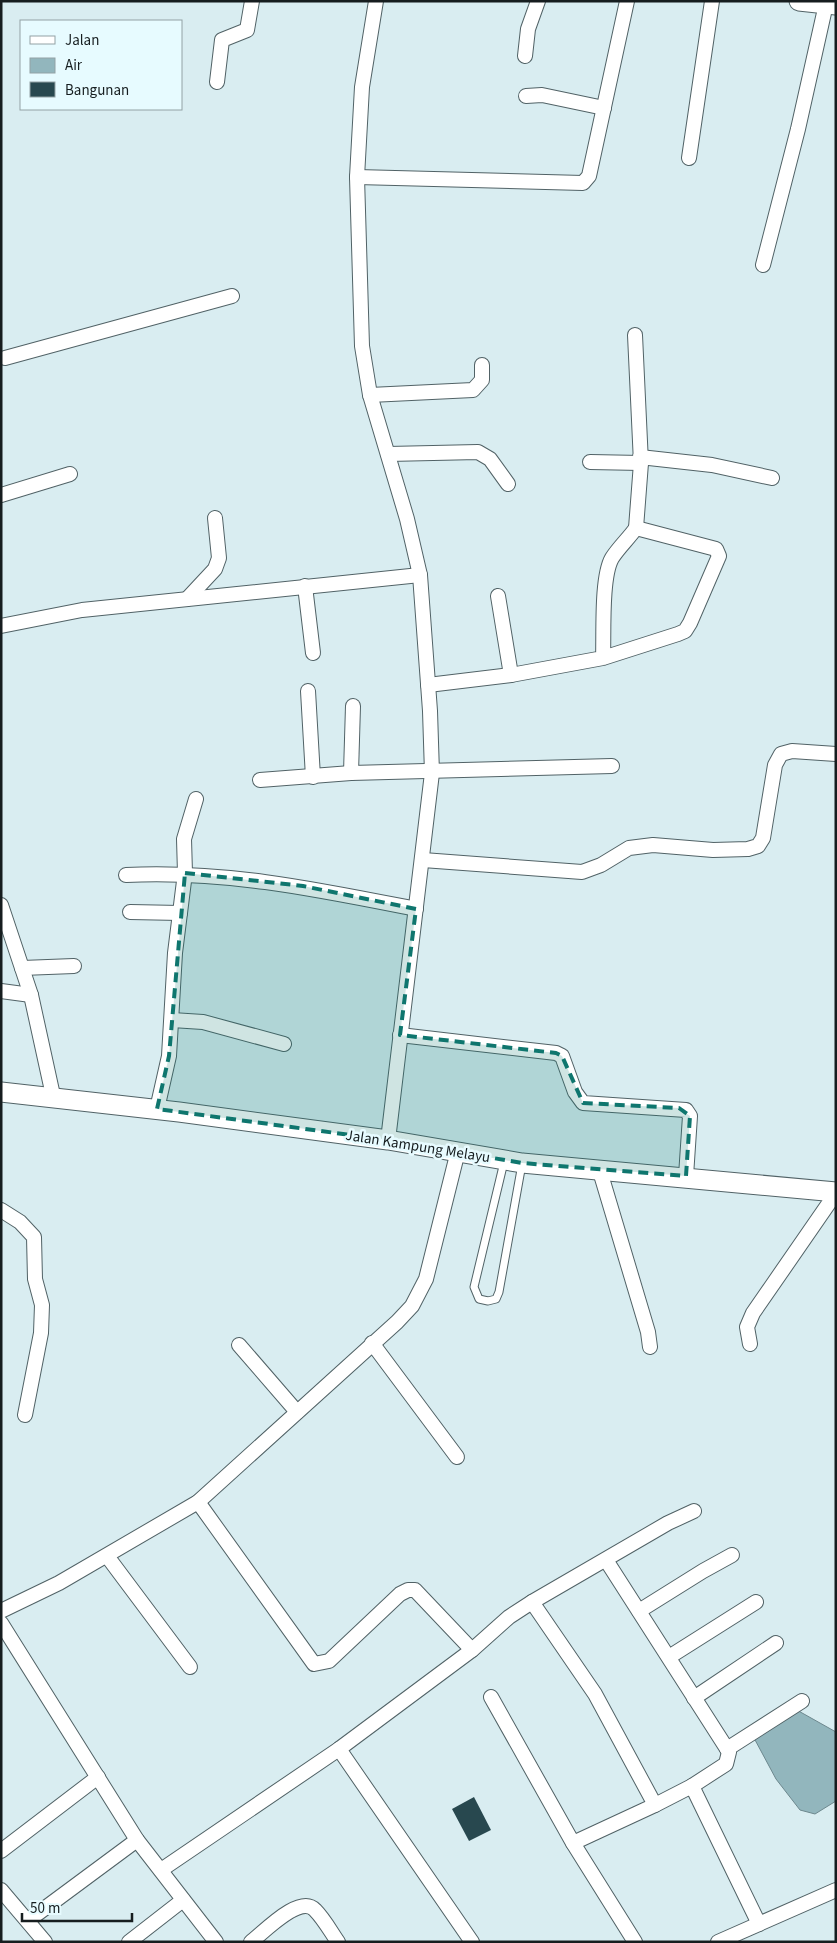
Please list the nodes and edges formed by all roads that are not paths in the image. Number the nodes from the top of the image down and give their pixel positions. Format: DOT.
graph roads {
  1 [pos="252,1"];
  2 [pos="376,1"];
  3 [pos="538,1"];
  4 [pos="626,1"];
  5 [pos="712,1"];
  6 [pos="799,1"];
  7 [pos="807,2"];
  8 [pos="831,4"];
  9 [pos="525,56"];
  10 [pos="217,82"];
  11 [pos="526,96"];
  12 [pos="604,108"];
  13 [pos="689,158"];
  14 [pos="357,177"];
  15 [pos="763,265"];
  16 [pos="232,296"];
  17 [pos="635,335"];
  18 [pos="2,356"];
  19 [pos="482,365"];
  20 [pos="370,394"];
  21 [pos="388,454"];
  22 [pos="640,460"];
  23 [pos="590,462"];
  24 [pos="70,474"];
  25 [pos="772,478"];
  26 [pos="508,484"];
  27 [pos="1,495"];
  28 [pos="215,518"];
  29 [pos="636,528"];
  30 [pos="420,574"];
  31 [pos="306,586"];
  32 [pos="498,596"];
  33 [pos="187,599"];
  34 [pos="1,626"];
  35 [pos="313,653"];
  36 [pos="603,658"];
  37 [pos="511,675"];
  38 [pos="428,685"];
  39 [pos="308,691"];
  40 [pos="352,706"];
  41 [pos="836,754"];
  42 [pos="612,766"];
  43 [pos="432,773"];
  44 [pos="351,774"];
  45 [pos="313,777"];
  46 [pos="260,780"];
  47 [pos="196,799"];
  48 [pos="423,860"];
  49 [pos="185,873"];
  50 [pos="126,875"];
  51 [pos="2,907"];
  52 [pos="416,909"];
  53 [pos="130,912"];
  54 [pos="180,913"];
  55 [pos="74,966"];
  56 [pos="22,968"];
  57 [pos="1,991"];
  58 [pos="31,995"];
  59 [pos="172,1020"];
  60 [pos="400,1034"];
  61 [pos="284,1044"];
  62 [pos="1,1092"];
  63 [pos="54,1100"];
  64 [pos="157,1109"];
  65 [pos="388,1140"];
  66 [pos="458,1151"];
  67 [pos="513,1161"];
  68 [pos="599,1168"];
  69 [pos="686,1176"];
  70 [pos="836,1192"];
  71 [pos="1,1210"];
  72 [pos="372,1343"];
  73 [pos="750,1344"];
  74 [pos="239,1345"];
  75 [pos="650,1347"];
  76 [pos="297,1412"];
  77 [pos="26,1415"];
  78 [pos="457,1457"];
  79 [pos="198,1502"];
  80 [pos="694,1511"];
  81 [pos="106,1556"];
  82 [pos="732,1556"];
  83 [pos="606,1560"];
  84 [pos="532,1602"];
  85 [pos="756,1602"];
  86 [pos="639,1610"];
  87 [pos="1,1611"];
  88 [pos="1,1623"];
  89 [pos="776,1643"];
  90 [pos="472,1650"];
  91 [pos="669,1657"];
  92 [pos="190,1667"];
  93 [pos="491,1696"];
  94 [pos="694,1698"];
  95 [pos="802,1701"];
  96 [pos="339,1749"];
  97 [pos="727,1749"];
  98 [pos="98,1777"];
  99 [pos="692,1786"];
  100 [pos="655,1805"];
  101 [pos="137,1840"];
  102 [pos="573,1843"];
  103 [pos="1,1851"];
  104 [pos="161,1870"];
  105 [pos="1,1890"];
  106 [pos="836,1890"];
  107 [pos="184,1900"];
  108 [pos="29,1920"];
  109 [pos="759,1924"];
  110 [pos="45,1942"];
  111 [pos="129,1942"];
  112 [pos="216,1942"];
  113 [pos="251,1942"];
  114 [pos="338,1942"];
  115 [pos="472,1942"];
  116 [pos="634,1942"];
  117 [pos="718,1942"];
  1 -- 10 [label="street"];
  2 -- 14 [label="street"];
  3 -- 9 [label="street"];
  4 -- 12 [label="street"];
  5 -- 13 [label="street"];
  6 -- 7 [label="main road"];
  7 -- 8 [label="main road"];
  8 -- 15 [label="street"];
  11 -- 12 [label="street"];
  12 -- 14 [label="street"];
  14 -- 20 [label="street"];
  16 -- 18 [label="street"];
  17 -- 22 [label="street"];
  19 -- 20 [label="street"];
  20 -- 21 [label="street"];
  21 -- 26 [label="street"];
  21 -- 30 [label="street"];
  22 -- 23 [label="street"];
  22 -- 25 [label="street"];
  22 -- 29 [label="street"];
  24 -- 27 [label="street"];
  28 -- 33 [label="street"];
  29 -- 36 [label="street"];
  29 -- 36 [label="street"];
  30 -- 31 [label="street"];
  30 -- 38 [label="street"];
  31 -- 33 [label="street"];
  31 -- 35 [label="street"];
  32 -- 37 [label="street"];
  33 -- 34 [label="street"];
  36 -- 37 [label="street"];
  37 -- 38 [label="street"];
  38 -- 43 [label="street"];
  39 -- 45 [label="street"];
  40 -- 44 [label="street"];
  41 -- 48 [label="street"];
  42 -- 43 [label="street"];
  43 -- 44 [label="street"];
  43 -- 48 [label="street"];
  44 -- 45 [label="street"];
  45 -- 46 [label="street"];
  47 -- 49 [label="street"];
  48 -- 52 [label="street"];
  49 -- 50 [label="street"];
  49 -- 52 [label="street"];
  49 -- 54 [label="street"];
  51 -- 56 [label="street"];
  52 -- 60 [label="street"];
  53 -- 54 [label="street"];
  54 -- 59 [label="street"];
  55 -- 56 [label="street"];
  56 -- 58 [label="street"];
  57 -- 58 [label="street"];
  58 -- 63 [label="street"];
  59 -- 61 [label="street"];
  59 -- 64 [label="street"];
  60 -- 65 [label="street"];
  60 -- 69 [label="street"];
  62 -- 63 [label="main road, Jalan Kampung Melayu"];
  63 -- 64 [label="main road, Jalan Kampung Melayu"];
  64 -- 65 [label="main road, Jalan Kampung Melayu"];
  65 -- 66 [label="main road, Jalan Kampung Melayu"];
  66 -- 67 [label="main road, Jalan Kampung Melayu"];
  66 -- 72 [label="street"];
  67 -- 67 [label="lane"];
  67 -- 68 [label="main road, Jalan Kampung Melayu"];
  68 -- 69 [label="main road, Jalan Kampung Melayu"];
  68 -- 75 [label="street"];
  69 -- 70 [label="main road, Jalan Kampung Melayu"];
  70 -- 73 [label="street"];
  71 -- 77 [label="street"];
  72 -- 76 [label="street"];
  72 -- 78 [label="street"];
  74 -- 76 [label="street"];
  76 -- 79 [label="street"];
  79 -- 81 [label="street"];
  79 -- 90 [label="street"];
  80 -- 83 [label="street"];
  81 -- 87 [label="street"];
  81 -- 92 [label="street"];
  82 -- 86 [label="street"];
  83 -- 84 [label="street"];
  83 -- 86 [label="street"];
  84 -- 90 [label="street"];
  84 -- 100 [label="street"];
  85 -- 91 [label="street"];
  86 -- 91 [label="street"];
  88 -- 98 [label="street"];
  89 -- 94 [label="street"];
  90 -- 96 [label="street"];
  91 -- 94 [label="street"];
  93 -- 102 [label="street"];
  94 -- 97 [label="street"];
  95 -- 97 [label="street"];
  96 -- 104 [label="street"];
  96 -- 115 [label="street"];
  97 -- 99 [label="street"];
  98 -- 101 [label="street"];
  98 -- 103 [label="street"];
  99 -- 100 [label="street"];
  99 -- 109 [label="street"];
  100 -- 102 [label="street"];
  101 -- 104 [label="street"];
  101 -- 108 [label="street"];
  102 -- 116 [label="street"];
  104 -- 107 [label="street"];
  105 -- 108 [label="street"];
  106 -- 109 [label="street"];
  107 -- 111 [label="street"];
  107 -- 112 [label="street"];
  108 -- 110 [label="street"];
  109 -- 117 [label="street"];
  113 -- 114 [label="street"];
}
